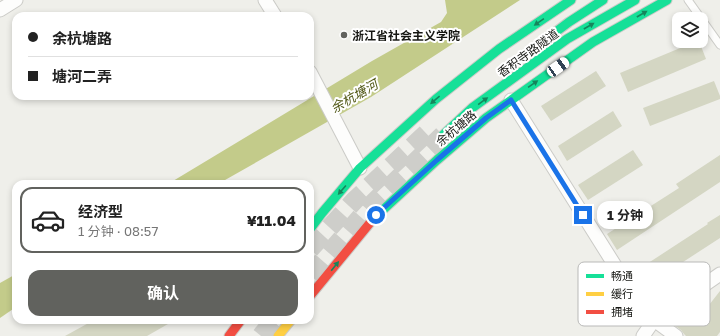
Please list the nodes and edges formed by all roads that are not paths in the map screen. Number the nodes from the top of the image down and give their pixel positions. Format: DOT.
graph roads {
  1 [pos="16,0"];
  2 [pos="265,0"];
  3 [pos="571,0"];
  4 [pos="603,0"];
  5 [pos="635,0"];
  6 [pos="667,0"];
  7 [pos="688,0"];
  8 [pos="0,10"];
  9 [pos="272,12"];
  10 [pos="720,45"];
  11 [pos="536,47"];
  12 [pos="314,79"];
  13 [pos="511,100"];
  14 [pos="443,136"];
  15 [pos="360,168"];
  16 [pos="314,224"];
  17 [pos="613,262"];
  18 [pos="720,274"];
  19 [pos="710,281"];
  20 [pos="314,291"];
  21 [pos="238,324"];
  22 [pos="288,324"];
  23 [pos="650,326"];
  24 [pos="662,326"];
  25 [pos="229,336"];
  26 [pos="278,336"];
  27 [pos="643,336"];
  28 [pos="676,336"];
  1 -- 8 [label="street"];
  2 -- 9 [label="street"];
  3 -- 15 [label="main road, one-way"];
  4 -- 11 [label="main road, 香积寺路隧道"];
  14 -- 5 [label="main road, 香积寺路隧道, one-way"];
  13 -- 6 [label="main road, 余杭塘路, one-way"];
  7 -- 10 [label="lane"];
  12 -- 15 [label="street"];
  13 -- 17 [label="street"];
  20 -- 13 [label="main road, 余杭塘路, one-way"];
  15 -- 16 [label="main road, one-way"];
  18 -- 19 [label="street"];
  21 -- 25 [label="main road"];
  22 -- 26 [label="main road"];
  23 -- 27 [label="street"];
  24 -- 28 [label="street"];
}
